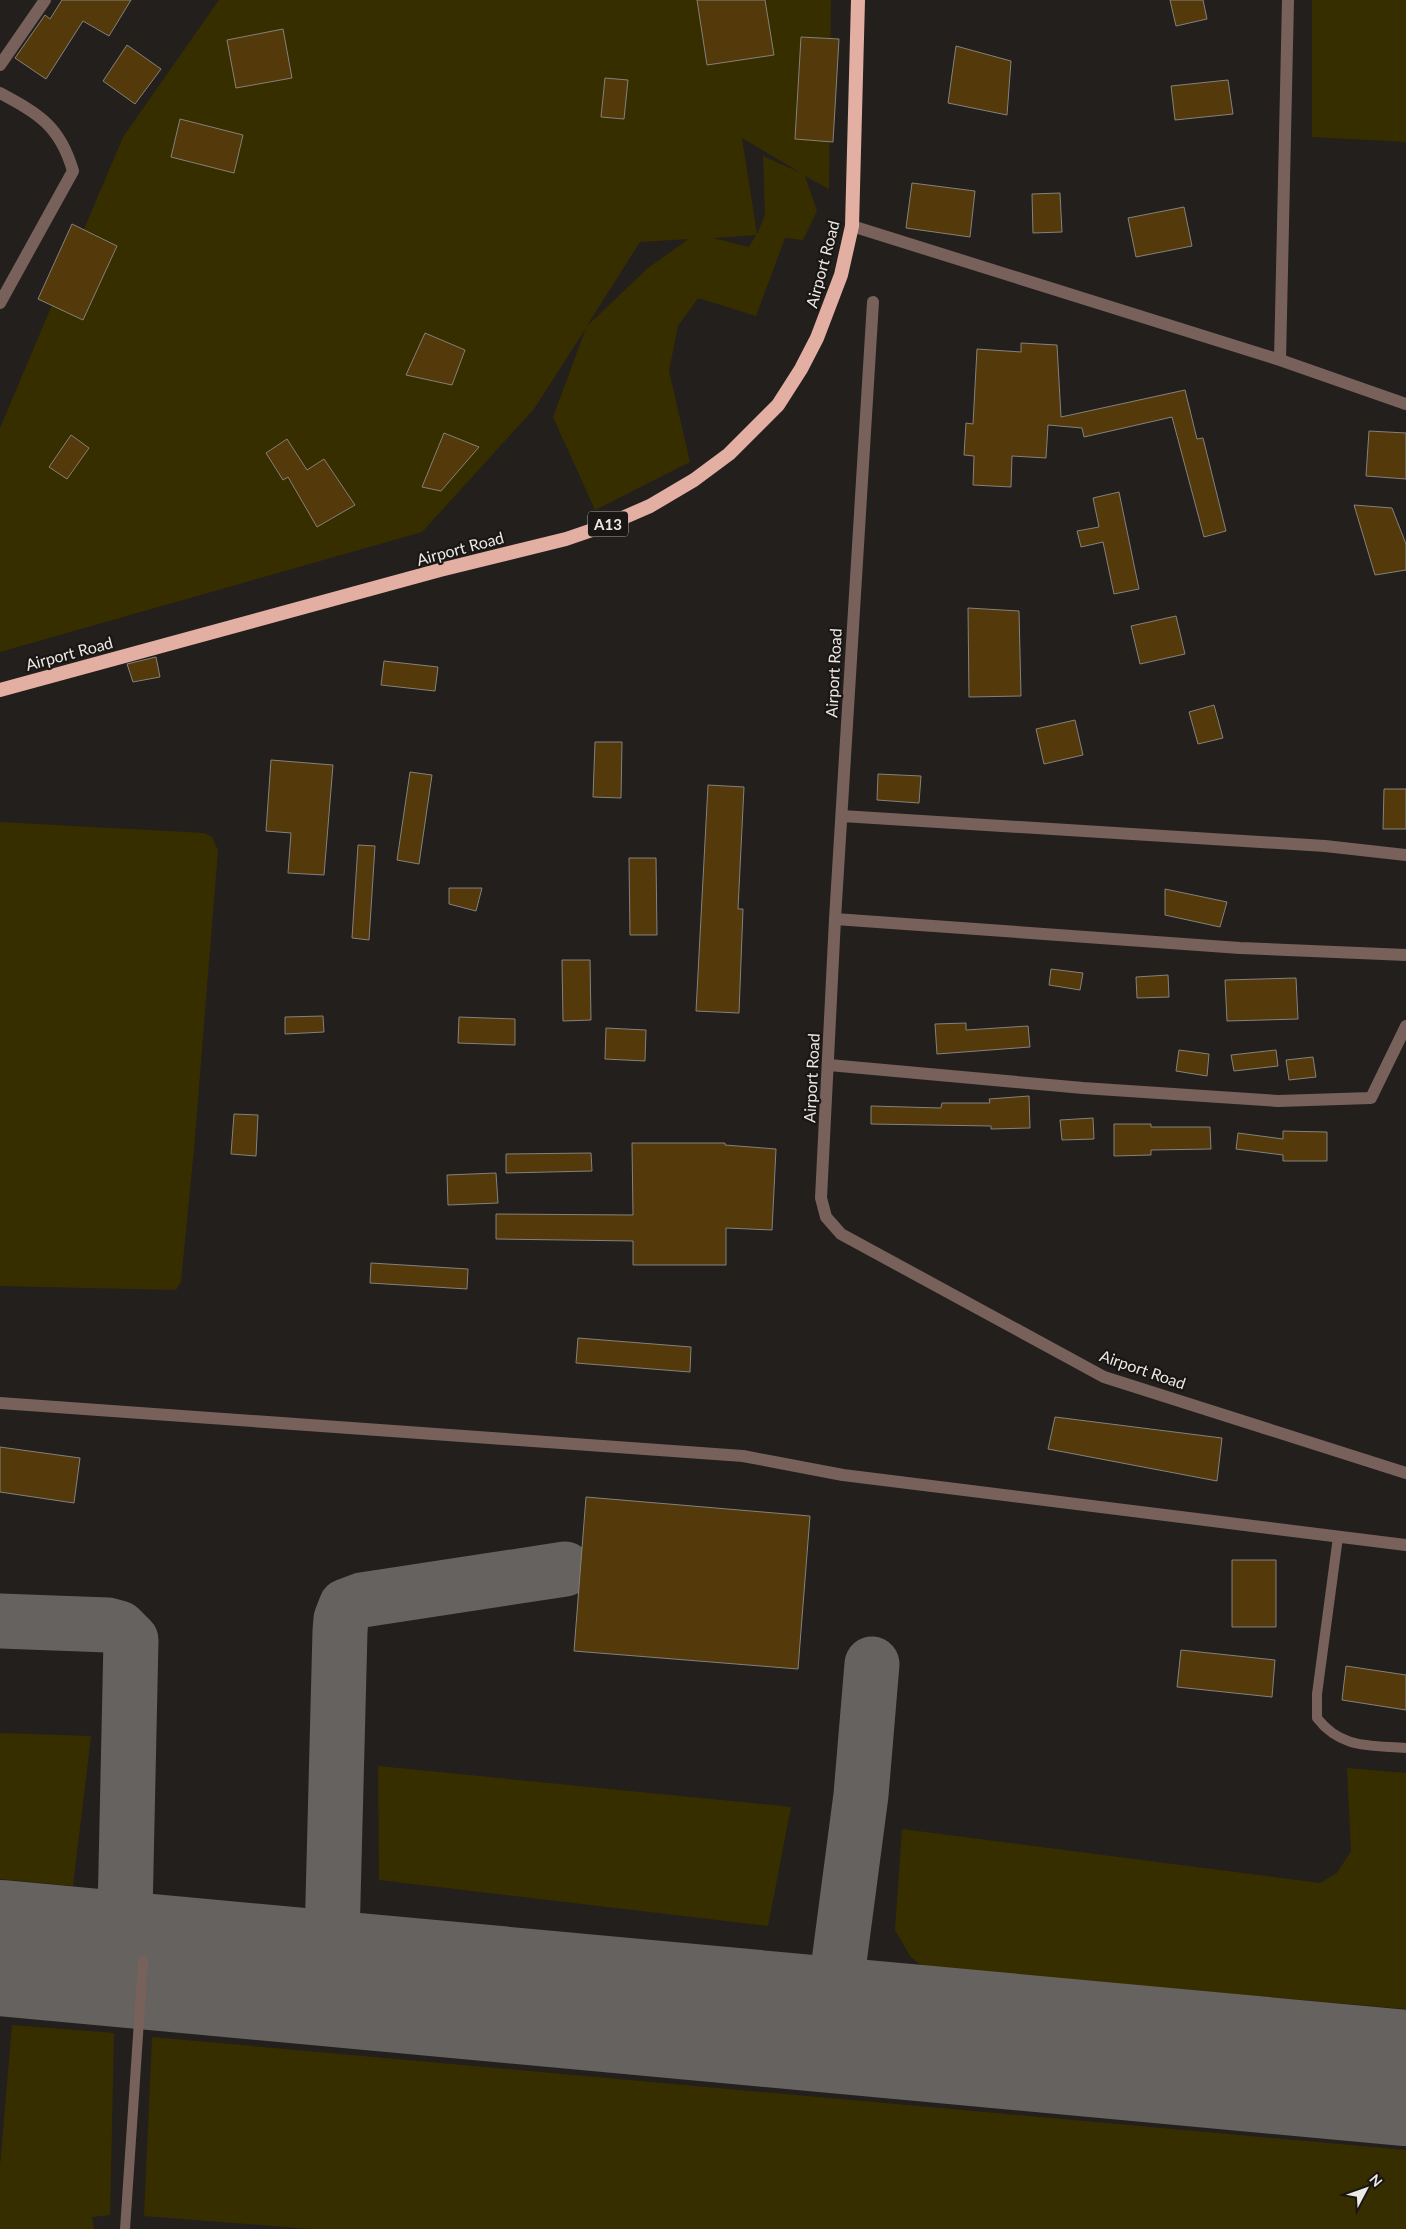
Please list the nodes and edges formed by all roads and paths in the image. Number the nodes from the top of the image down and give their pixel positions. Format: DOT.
graph roads {
  1 [pos="45,0"];
  2 [pos="858,0"];
  3 [pos="1288,0"];
  4 [pos="0,65"];
  5 [pos="0,93"];
  6 [pos="852,226"];
  7 [pos="873,302"];
  8 [pos="0,303"];
  9 [pos="1280,360"];
  10 [pos="1406,404"];
  11 [pos="0,690"];
  12 [pos="842,816"];
  13 [pos="1406,855"];
  14 [pos="835,919"];
  15 [pos="1406,955"];
  16 [pos="1406,1026"];
  17 [pos="829,1065"];
  18 [pos="0,1404"];
  19 [pos="1406,1473"];
  20 [pos="1338,1536"];
  21 [pos="1406,1545"];
  22 [pos="1406,1748"];
  23 [pos="143,1961"];
  24 [pos="124,2229"];
  1 -- 4 [label="street"];
  2 -- 6 [label="highway, Airport Road / A13"];
  3 -- 9 [label="street"];
  5 -- 8 [label="street"];
  6 -- 9 [label="street"];
  6 -- 11 [label="highway, Airport Road / A13"];
  7 -- 12 [label="street, Airport Road"];
  9 -- 10 [label="street"];
  12 -- 13 [label="street"];
  12 -- 14 [label="street, Airport Road"];
  14 -- 15 [label="street"];
  14 -- 17 [label="street, Airport Road"];
  16 -- 17 [label="street"];
  17 -- 19 [label="street, Airport Road"];
  18 -- 20 [label="street"];
  20 -- 21 [label="street"];
  20 -- 22 [label="lane"];
  23 -- 24 [label="lane"];
}
